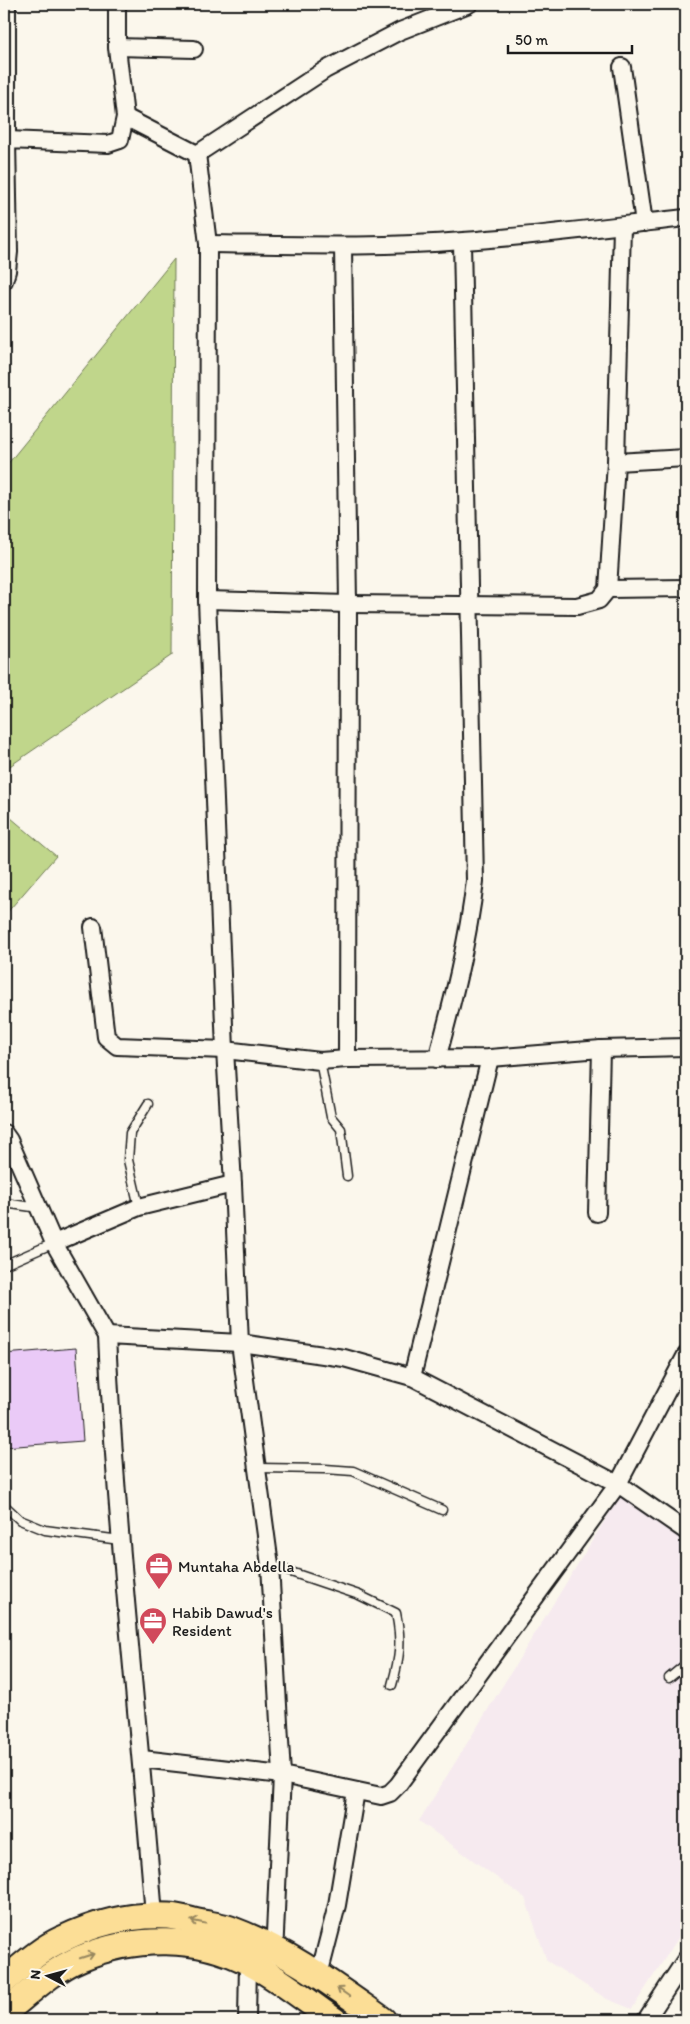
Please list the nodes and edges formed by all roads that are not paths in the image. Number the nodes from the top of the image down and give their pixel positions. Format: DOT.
graph roads {
  1 [pos="8,4"];
  2 [pos="117,4"];
  3 [pos="469,4"];
  4 [pos="117,47"];
  5 [pos="194,49"];
  6 [pos="622,66"];
  7 [pos="125,117"];
  8 [pos="5,140"];
  9 [pos="197,154"];
  10 [pos="686,218"];
  11 [pos="644,223"];
  12 [pos="622,226"];
  13 [pos="462,242"];
  14 [pos="208,244"];
  15 [pos="342,246"];
  16 [pos="4,281"];
  17 [pos="686,458"];
  18 [pos="616,462"];
  19 [pos="686,588"];
  20 [pos="608,589"];
  21 [pos="207,600"];
  22 [pos="348,604"];
  23 [pos="468,605"];
  24 [pos="94,926"];
  25 [pos="686,1047"];
  26 [pos="601,1049"];
  27 [pos="225,1050"];
  28 [pos="490,1058"];
  29 [pos="348,1059"];
  30 [pos="437,1059"];
  31 [pos="320,1061"];
  32 [pos="148,1104"];
  33 [pos="4,1133"];
  34 [pos="347,1176"];
  35 [pos="233,1184"];
  36 [pos="4,1203"];
  37 [pos="39,1208"];
  38 [pos="139,1208"];
  39 [pos="598,1213"];
  40 [pos="54,1242"];
  41 [pos="4,1265"];
  42 [pos="107,1336"];
  43 [pos="240,1343"];
  44 [pos="684,1365"];
  45 [pos="412,1376"];
  46 [pos="258,1468"];
  47 [pos="618,1484"];
  48 [pos="4,1506"];
  49 [pos="442,1510"];
  50 [pos="686,1531"];
  51 [pos="120,1540"];
  52 [pos="270,1565"];
  53 [pos="686,1664"];
  54 [pos="669,1678"];
  55 [pos="392,1685"];
  56 [pos="142,1759"];
  57 [pos="282,1775"];
  58 [pos="356,1791"];
  59 [pos="154,1916"];
  60 [pos="275,1950"];
  61 [pos="686,1959"];
  62 [pos="248,1962"];
  63 [pos="319,1975"];
  64 [pos="271,1976"];
  65 [pos="4,1981"];
  66 [pos="4,2012"];
  67 [pos="247,2020"];
  68 [pos="334,2020"];
  69 [pos="383,2020"];
  70 [pos="646,2020"];
  1 -- 8 [label="street"];
  2 -- 4 [label="street"];
  3 -- 9 [label="street"];
  4 -- 5 [label="street"];
  4 -- 7 [label="street"];
  6 -- 11 [label="street"];
  7 -- 8 [label="street"];
  7 -- 9 [label="street"];
  8 -- 16 [label="street"];
  9 -- 14 [label="street"];
  10 -- 11 [label="street"];
  11 -- 12 [label="street"];
  12 -- 13 [label="street"];
  12 -- 18 [label="street"];
  13 -- 15 [label="street"];
  13 -- 23 [label="street"];
  14 -- 15 [label="street"];
  14 -- 21 [label="street"];
  15 -- 22 [label="street"];
  17 -- 18 [label="street"];
  18 -- 20 [label="street"];
  19 -- 20 [label="street"];
  20 -- 23 [label="street"];
  21 -- 22 [label="street"];
  21 -- 27 [label="street"];
  22 -- 23 [label="street"];
  22 -- 29 [label="street"];
  23 -- 30 [label="street"];
  24 -- 27 [label="street"];
  25 -- 26 [label="street"];
  26 -- 28 [label="street"];
  26 -- 39 [label="street"];
  27 -- 31 [label="street"];
  27 -- 35 [label="street"];
  28 -- 30 [label="street"];
  28 -- 45 [label="street"];
  29 -- 30 [label="street"];
  29 -- 31 [label="street"];
  31 -- 34 [label="lane"];
  32 -- 38 [label="lane"];
  33 -- 37 [label="street"];
  35 -- 38 [label="street"];
  35 -- 43 [label="street"];
  36 -- 37 [label="lane"];
  37 -- 40 [label="street"];
  38 -- 40 [label="street"];
  40 -- 41 [label="lane"];
  40 -- 42 [label="street"];
  42 -- 43 [label="street"];
  42 -- 51 [label="street"];
  43 -- 45 [label="street"];
  43 -- 46 [label="street"];
  44 -- 47 [label="street"];
  45 -- 47 [label="street"];
  46 -- 49 [label="lane"];
  46 -- 52 [label="street"];
  47 -- 50 [label="street"];
  47 -- 58 [label="street"];
  48 -- 51 [label="lane"];
  51 -- 56 [label="street"];
  52 -- 55 [label="lane"];
  52 -- 57 [label="street"];
  53 -- 54 [label="lane"];
  56 -- 57 [label="street"];
  56 -- 59 [label="street"];
  57 -- 58 [label="street"];
  57 -- 60 [label="street"];
  58 -- 63 [label="street"];
  60 -- 59 [label="main road, one-way"];
  59 -- 65 [label="main road"];
  60 -- 63 [label="main road"];
  60 -- 64 [label="street"];
  61 -- 70 [label="street"];
  62 -- 64 [label="main road"];
  66 -- 62 [label="main road, one-way"];
  62 -- 67 [label="street"];
  69 -- 63 [label="main road, one-way"];
  64 -- 68 [label="main road"];
}
